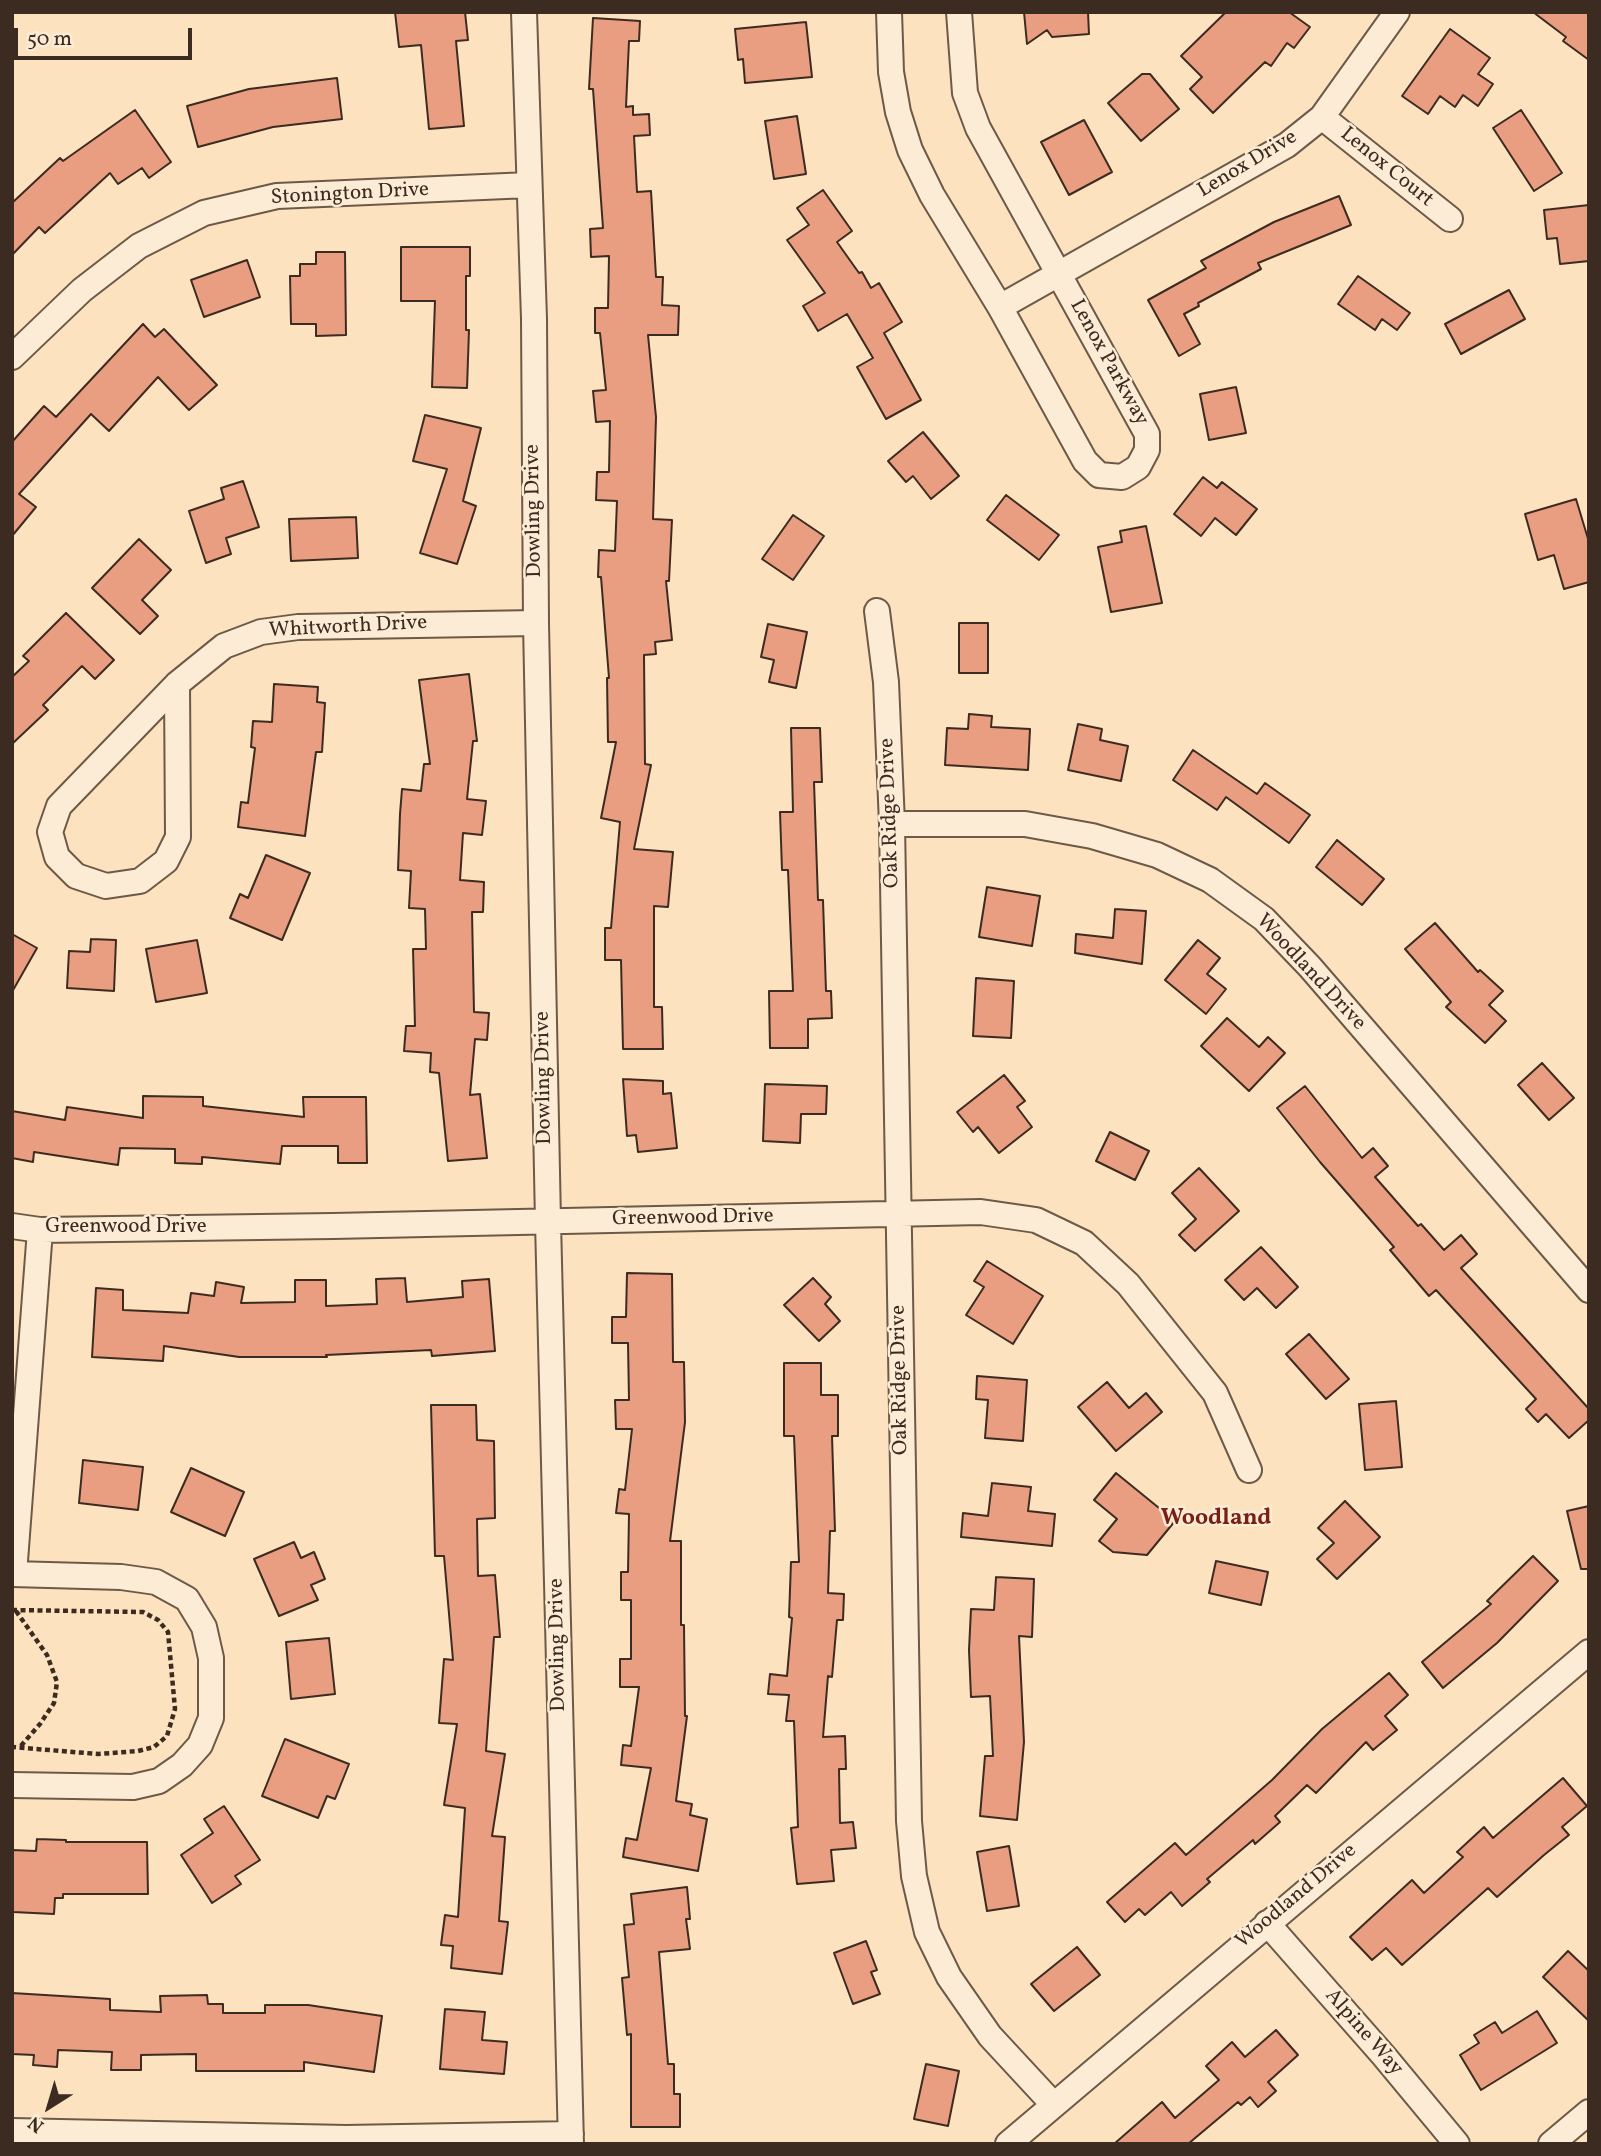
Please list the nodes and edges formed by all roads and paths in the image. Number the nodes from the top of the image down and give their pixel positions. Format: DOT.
graph roads {
  1 [pos="524,12"];
  2 [pos="889,12"];
  3 [pos="959,12"];
  4 [pos="1397,12"];
  5 [pos="1322,117"];
  6 [pos="529,186"];
  7 [pos="1450,219"];
  8 [pos="1059,272"];
  9 [pos="1000,307"];
  10 [pos="12,356"];
  11 [pos="877,611"];
  12 [pos="536,623"];
  13 [pos="177,684"];
  14 [pos="892,824"];
  15 [pos="897,1214"];
  16 [pos="548,1222"];
  17 [pos="12,1226"];
  18 [pos="40,1230"];
  19 [pos="1589,1290"];
  20 [pos="1248,1470"];
  21 [pos="13,1574"];
  22 [pos="14,1610"];
  23 [pos="1589,1653"];
  24 [pos="15,1747"];
  25 [pos="12,1785"];
  26 [pos="1266,1923"];
  27 [pos="1053,2104"];
  28 [pos="1589,2112"];
  29 [pos="12,2131"];
  30 [pos="571,2139"];
  31 [pos="1008,2144"];
  32 [pos="1457,2144"];
  33 [pos="1551,2144"];
  1 -- 6 [label="street, Dowling Drive"];
  2 -- 9 [label="street, Lenox Parkway"];
  3 -- 8 [label="street, Lenox Parkway"];
  4 -- 5 [label="street, Lenox Drive"];
  5 -- 7 [label="street, Lenox Court"];
  5 -- 8 [label="street, Lenox Drive"];
  6 -- 10 [label="street, Stonington Drive"];
  6 -- 12 [label="street, Dowling Drive"];
  8 -- 9 [label="street"];
  8 -- 9 [label="street, Lenox Parkway"];
  11 -- 14 [label="street, Oak Ridge Drive"];
  12 -- 13 [label="street, Whitworth Drive"];
  12 -- 16 [label="street, Dowling Drive"];
  13 -- 13 [label="street, Whitworth Drive"];
  14 -- 15 [label="street, Oak Ridge Drive"];
  14 -- 19 [label="street, Woodland Drive"];
  15 -- 16 [label="street, Greenwood Drive"];
  15 -- 20 [label="street, Greenwood Drive"];
  15 -- 27 [label="street, Oak Ridge Drive"];
  16 -- 18 [label="street, Greenwood Drive"];
  16 -- 30 [label="street, Dowling Drive"];
  17 -- 18 [label="street, Greenwood Drive"];
  18 -- 21 [label="street"];
  21 -- 25 [label="street"];
  22 -- 24 [label="path"];
  22 -- 24 [label="path"];
  23 -- 26 [label="street, Woodland Drive"];
  26 -- 27 [label="street, Woodland Drive"];
  26 -- 32 [label="street, Alpine Way"];
  27 -- 31 [label="street, Woodland Drive"];
  28 -- 33 [label="street"];
  29 -- 30 [label="street"];
}
